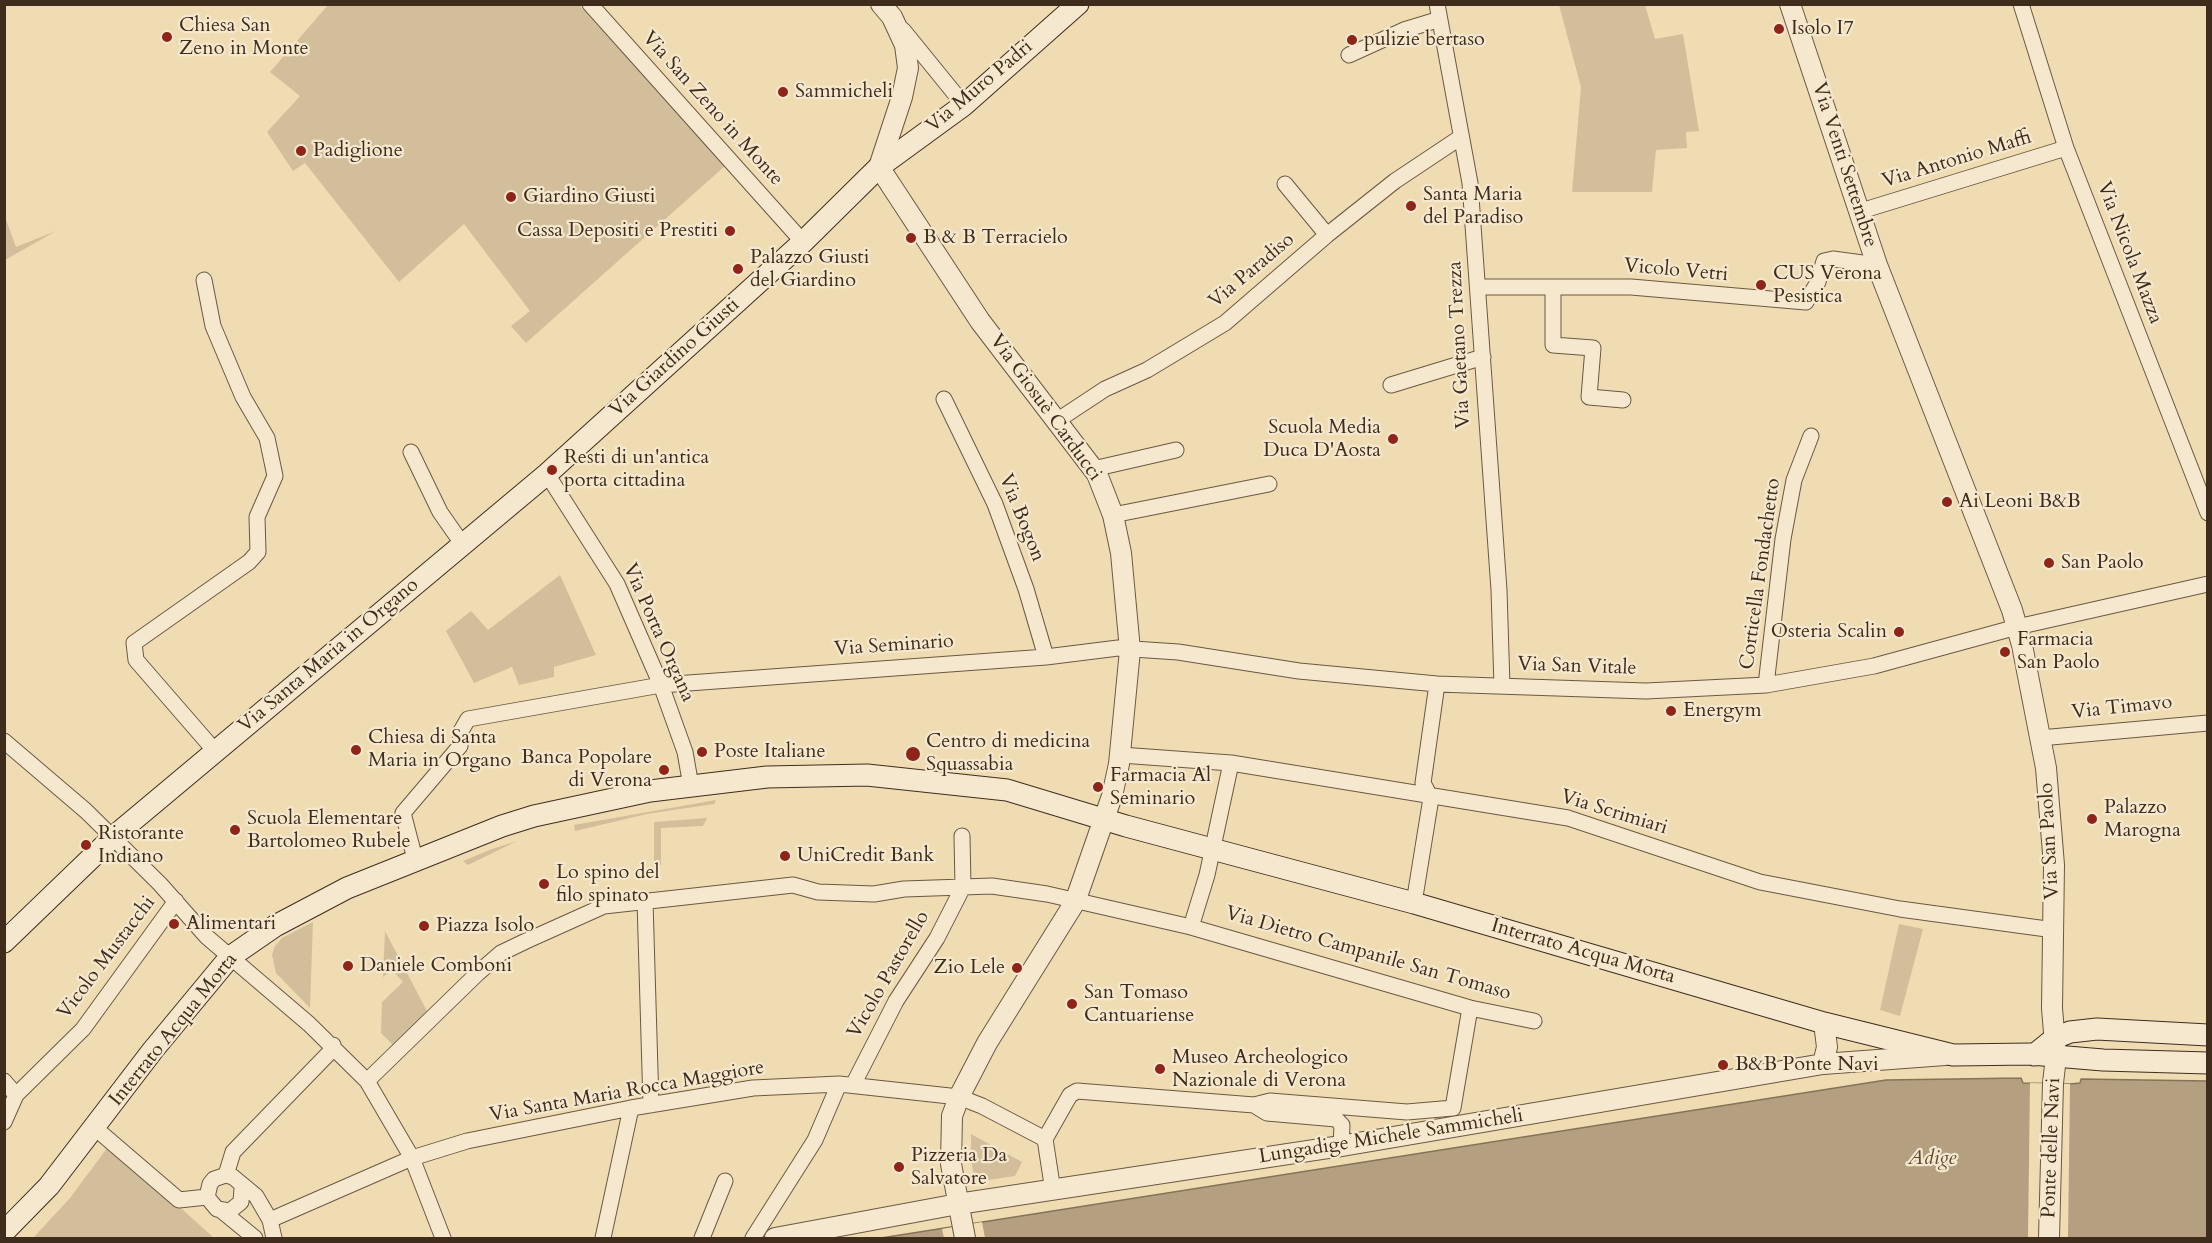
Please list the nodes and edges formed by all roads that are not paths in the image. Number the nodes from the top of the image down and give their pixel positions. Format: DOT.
graph roads {
  1 [pos="590,4"];
  2 [pos="1078,4"];
  3 [pos="1790,4"];
  4 [pos="2021,4"];
  5 [pos="887,11"];
  6 [pos="1437,12"];
  7 [pos="1348,55"];
  8 [pos="964,105"];
  9 [pos="1461,137"];
  10 [pos="2066,148"];
  11 [pos="879,166"];
  12 [pos="1286,184"];
  13 [pos="1861,211"];
  14 [pos="1327,235"];
  15 [pos="804,242"];
  16 [pos="1877,264"];
  17 [pos="204,280"];
  18 [pos="1479,287"];
  19 [pos="1553,287"];
  20 [pos="1483,357"];
  21 [pos="1391,385"];
  22 [pos="944,399"];
  23 [pos="1623,400"];
  24 [pos="1058,420"];
  25 [pos="1810,436"];
  26 [pos="1176,450"];
  27 [pos="411,452"];
  28 [pos="1093,469"];
  29 [pos="547,474"];
  30 [pos="1269,484"];
  31 [pos="2208,513"];
  32 [pos="1113,514"];
  33 [pos="463,545"];
  34 [pos="2208,584"];
  35 [pos="2017,627"];
  36 [pos="1130,650"];
  37 [pos="1046,657"];
  38 [pos="1437,684"];
  39 [pos="661,685"];
  40 [pos="1766,685"];
  41 [pos="1502,686"];
  42 [pos="2208,723"];
  43 [pos="2040,738"];
  44 [pos="4,741"];
  45 [pos="215,751"];
  46 [pos="1121,755"];
  47 [pos="1232,763"];
  48 [pos="691,786"];
  49 [pos="1431,798"];
  50 [pos="1104,819"];
  51 [pos="962,836"];
  52 [pos="112,838"];
  53 [pos="1213,848"];
  54 [pos="415,859"];
  55 [pos="963,887"];
  56 [pos="176,901"];
  57 [pos="645,901"];
  58 [pos="1075,902"];
  59 [pos="1414,903"];
  60 [pos="1191,927"];
  61 [pos="2054,930"];
  62 [pos="4,942"];
  63 [pos="230,957"];
  64 [pos="1470,1008"];
  65 [pos="2052,1012"];
  66 [pos="1534,1021"];
  67 [pos="1824,1023"];
  68 [pos="2100,1029"];
  69 [pos="2208,1035"];
  70 [pos="333,1045"];
  71 [pos="2056,1048"];
  72 [pos="1953,1055"];
  73 [pos="2103,1060"];
  74 [pos="2208,1063"];
  75 [pos="1823,1064"];
  76 [pos="4,1081"];
  77 [pos="367,1081"];
  78 [pos="846,1085"];
  79 [pos="16,1095"];
  80 [pos="959,1098"];
  81 [pos="651,1105"];
  82 [pos="1254,1105"];
  83 [pos="631,1108"];
  84 [pos="4,1122"];
  85 [pos="95,1128"];
  86 [pos="1045,1139"];
  87 [pos="1341,1146"];
  88 [pos="412,1158"];
  89 [pos="951,1164"];
  90 [pos="226,1175"];
  91 [pos="725,1181"];
  92 [pos="242,1188"];
  93 [pos="1053,1191"];
  94 [pos="207,1197"];
  95 [pos="222,1211"];
  96 [pos="912,1212"];
  97 [pos="270,1220"];
  98 [pos="962,1226"];
  99 [pos="4,1232"];
  100 [pos="255,1239"];
  101 [pos="274,1239"];
  102 [pos="443,1239"];
  103 [pos="603,1239"];
  104 [pos="702,1239"];
  105 [pos="753,1239"];
  106 [pos="775,1239"];
  107 [pos="2049,1239"];
  1 -- 15 [label="street, Via San Zeno in Monte"];
  2 -- 8 [label="main road, Via Muro Padri"];
  3 -- 13 [label="street, Via Venti Settembre"];
  4 -- 10 [label="street, Via Nicola Mazza"];
  5 -- 8 [label="street"];
  5 -- 11 [label="street"];
  6 -- 7 [label="street"];
  6 -- 9 [label="street, Via Gaetano Trezza"];
  8 -- 11 [label="main road, Via Muro Padri"];
  9 -- 14 [label="street, Via Paradiso"];
  9 -- 18 [label="street, Via Gaetano Trezza"];
  10 -- 13 [label="street, Via Antonio Maffi"];
  10 -- 31 [label="street, Via Nicola Mazza"];
  11 -- 15 [label="main road, Via Muro Padri"];
  11 -- 24 [label="street, Via Giosuè Carducci"];
  12 -- 14 [label="street"];
  13 -- 16 [label="street, Via Venti Settembre"];
  14 -- 24 [label="street, Via Paradiso"];
  15 -- 29 [label="main road, Via Giardino Giusti"];
  16 -- 19 [label="street, Vicolo Vetri"];
  16 -- 35 [label="street, Via Venti Settembre"];
  17 -- 45 [label="street"];
  18 -- 19 [label="street, Vicolo Vetri"];
  18 -- 20 [label="street, Via Gaetano Trezza"];
  19 -- 23 [label="street"];
  20 -- 21 [label="street"];
  20 -- 41 [label="street, Via Gaetano Trezza"];
  22 -- 37 [label="street, Via Bogon"];
  24 -- 28 [label="street, Via Giosuè Carducci"];
  25 -- 40 [label="street, Corticella Fondachetto"];
  26 -- 28 [label="street"];
  27 -- 33 [label="street"];
  28 -- 32 [label="street, Via Giosuè Carducci"];
  29 -- 33 [label="main road, Via Santa Maria in Organo"];
  29 -- 39 [label="street, Via Porta Organa"];
  30 -- 32 [label="street"];
  32 -- 36 [label="street, Via Giosuè Carducci"];
  33 -- 45 [label="main road, Via Santa Maria in Organo"];
  34 -- 35 [label="street, Via San Vitale"];
  35 -- 40 [label="street, Via San Vitale"];
  35 -- 43 [label="street, Via San Paolo"];
  36 -- 37 [label="street, Via Seminario"];
  36 -- 38 [label="street, Via San Vitale"];
  36 -- 46 [label="street, Via Giosuè Carducci"];
  37 -- 39 [label="street, Via Seminario"];
  38 -- 41 [label="street, Via San Vitale"];
  38 -- 49 [label="street"];
  39 -- 48 [label="street, Via Porta Organa"];
  39 -- 54 [label="street, Via Seminario"];
  40 -- 41 [label="street, Via San Vitale"];
  42 -- 43 [label="street, Via Timavo"];
  43 -- 61 [label="street, Via San Paolo"];
  44 -- 52 [label="street"];
  45 -- 52 [label="main road, Via Santa Maria in Organo"];
  46 -- 47 [label="street, Via Scrimiari"];
  46 -- 50 [label="street, Via Giosuè Carducci"];
  47 -- 49 [label="street, Via Scrimiari"];
  47 -- 53 [label="street"];
  48 -- 50 [label="main road, Interrato Acqua Morta"];
  48 -- 54 [label="main road, Interrato Acqua Morta"];
  49 -- 59 [label="street"];
  49 -- 61 [label="street, Via Scrimiari"];
  50 -- 53 [label="main road, Interrato Acqua Morta"];
  50 -- 58 [label="street, Via Giosuè Carducci"];
  51 -- 55 [label="street"];
  52 -- 56 [label="street"];
  52 -- 62 [label="main road, Via Santa Maria in Organo"];
  53 -- 59 [label="main road, Interrato Acqua Morta"];
  53 -- 60 [label="street"];
  54 -- 63 [label="main road, Interrato Acqua Morta"];
  55 -- 57 [label="street, Via Dietro Campanile San Tomaso"];
  55 -- 58 [label="street, Via Dietro Campanile San Tomaso"];
  55 -- 78 [label="street, Vicolo Pastorello"];
  56 -- 63 [label="street"];
  56 -- 79 [label="street, Vicolo Mustacchi"];
  57 -- 77 [label="street, Via Dietro Campanile San Tomaso"];
  57 -- 81 [label="street"];
  58 -- 60 [label="street, Via Dietro Campanile San Tomaso"];
  58 -- 80 [label="street, Via Giosuè Carducci"];
  59 -- 67 [label="main road, Interrato Acqua Morta"];
  60 -- 64 [label="street, Via Dietro Campanile San Tomaso"];
  61 -- 65 [label="street, Via San Paolo"];
  63 -- 70 [label="street"];
  63 -- 85 [label="main road, Interrato Acqua Morta"];
  64 -- 66 [label="street, Via Dietro Campanile San Tomaso"];
  64 -- 82 [label="street"];
  65 -- 68 [label="street"];
  65 -- 71 [label="street, Via San Paolo"];
  67 -- 72 [label="main road, Interrato Acqua Morta"];
  67 -- 75 [label="street"];
  68 -- 69 [label="main road"];
  68 -- 71 [label="main road"];
  68 -- 73 [label="main road"];
  70 -- 77 [label="street"];
  70 -- 90 [label="street"];
  71 -- 72 [label="main road, Lungadige Michele Sammicheli"];
  71 -- 73 [label="main road, Lungadige Michele Sammicheli"];
  71 -- 107 [label="street, Ponte delle Navi"];
  72 -- 75 [label="street, Lungadige Michele Sammicheli"];
  73 -- 74 [label="main road, Lungadige Michele Sammicheli"];
  75 -- 87 [label="street, Lungadige Michele Sammicheli"];
  76 -- 79 [label="street"];
  77 -- 88 [label="street"];
  78 -- 80 [label="street, Via Santa Maria Rocca Maggiore"];
  78 -- 81 [label="street, Via Santa Maria Rocca Maggiore"];
  78 -- 105 [label="street, Vicolo Pastorello"];
  79 -- 84 [label="street, Vicolo Mustacchi"];
  80 -- 86 [label="street, Via Santa Maria Rocca Maggiore"];
  80 -- 89 [label="street, Via Giosuè Carducci"];
  81 -- 83 [label="street, Via Santa Maria Rocca Maggiore"];
  82 -- 86 [label="street"];
  82 -- 87 [label="street"];
  83 -- 88 [label="street, Via Santa Maria Rocca Maggiore"];
  83 -- 103 [label="street"];
  85 -- 94 [label="street"];
  85 -- 99 [label="main road, Interrato Acqua Morta"];
  86 -- 93 [label="street"];
  87 -- 93 [label="street, Lungadige Michele Sammicheli"];
  88 -- 97 [label="street, Via Santa Maria Rocca Maggiore"];
  88 -- 102 [label="street"];
  89 -- 96 [label="street"];
  89 -- 98 [label="street"];
  90 -- 92 [label="street"];
  90 -- 94 [label="street"];
  91 -- 104 [label="street"];
  92 -- 95 [label="street"];
  92 -- 97 [label="street"];
  93 -- 98 [label="street, Lungadige Michele Sammicheli"];
  94 -- 95 [label="street"];
  95 -- 100 [label="street"];
  96 -- 98 [label="street, Lungadige Michele Sammicheli"];
  96 -- 98 [label="street"];
  96 -- 106 [label="street, Lungadige Michele Sammicheli"];
  97 -- 101 [label="street"];
}
